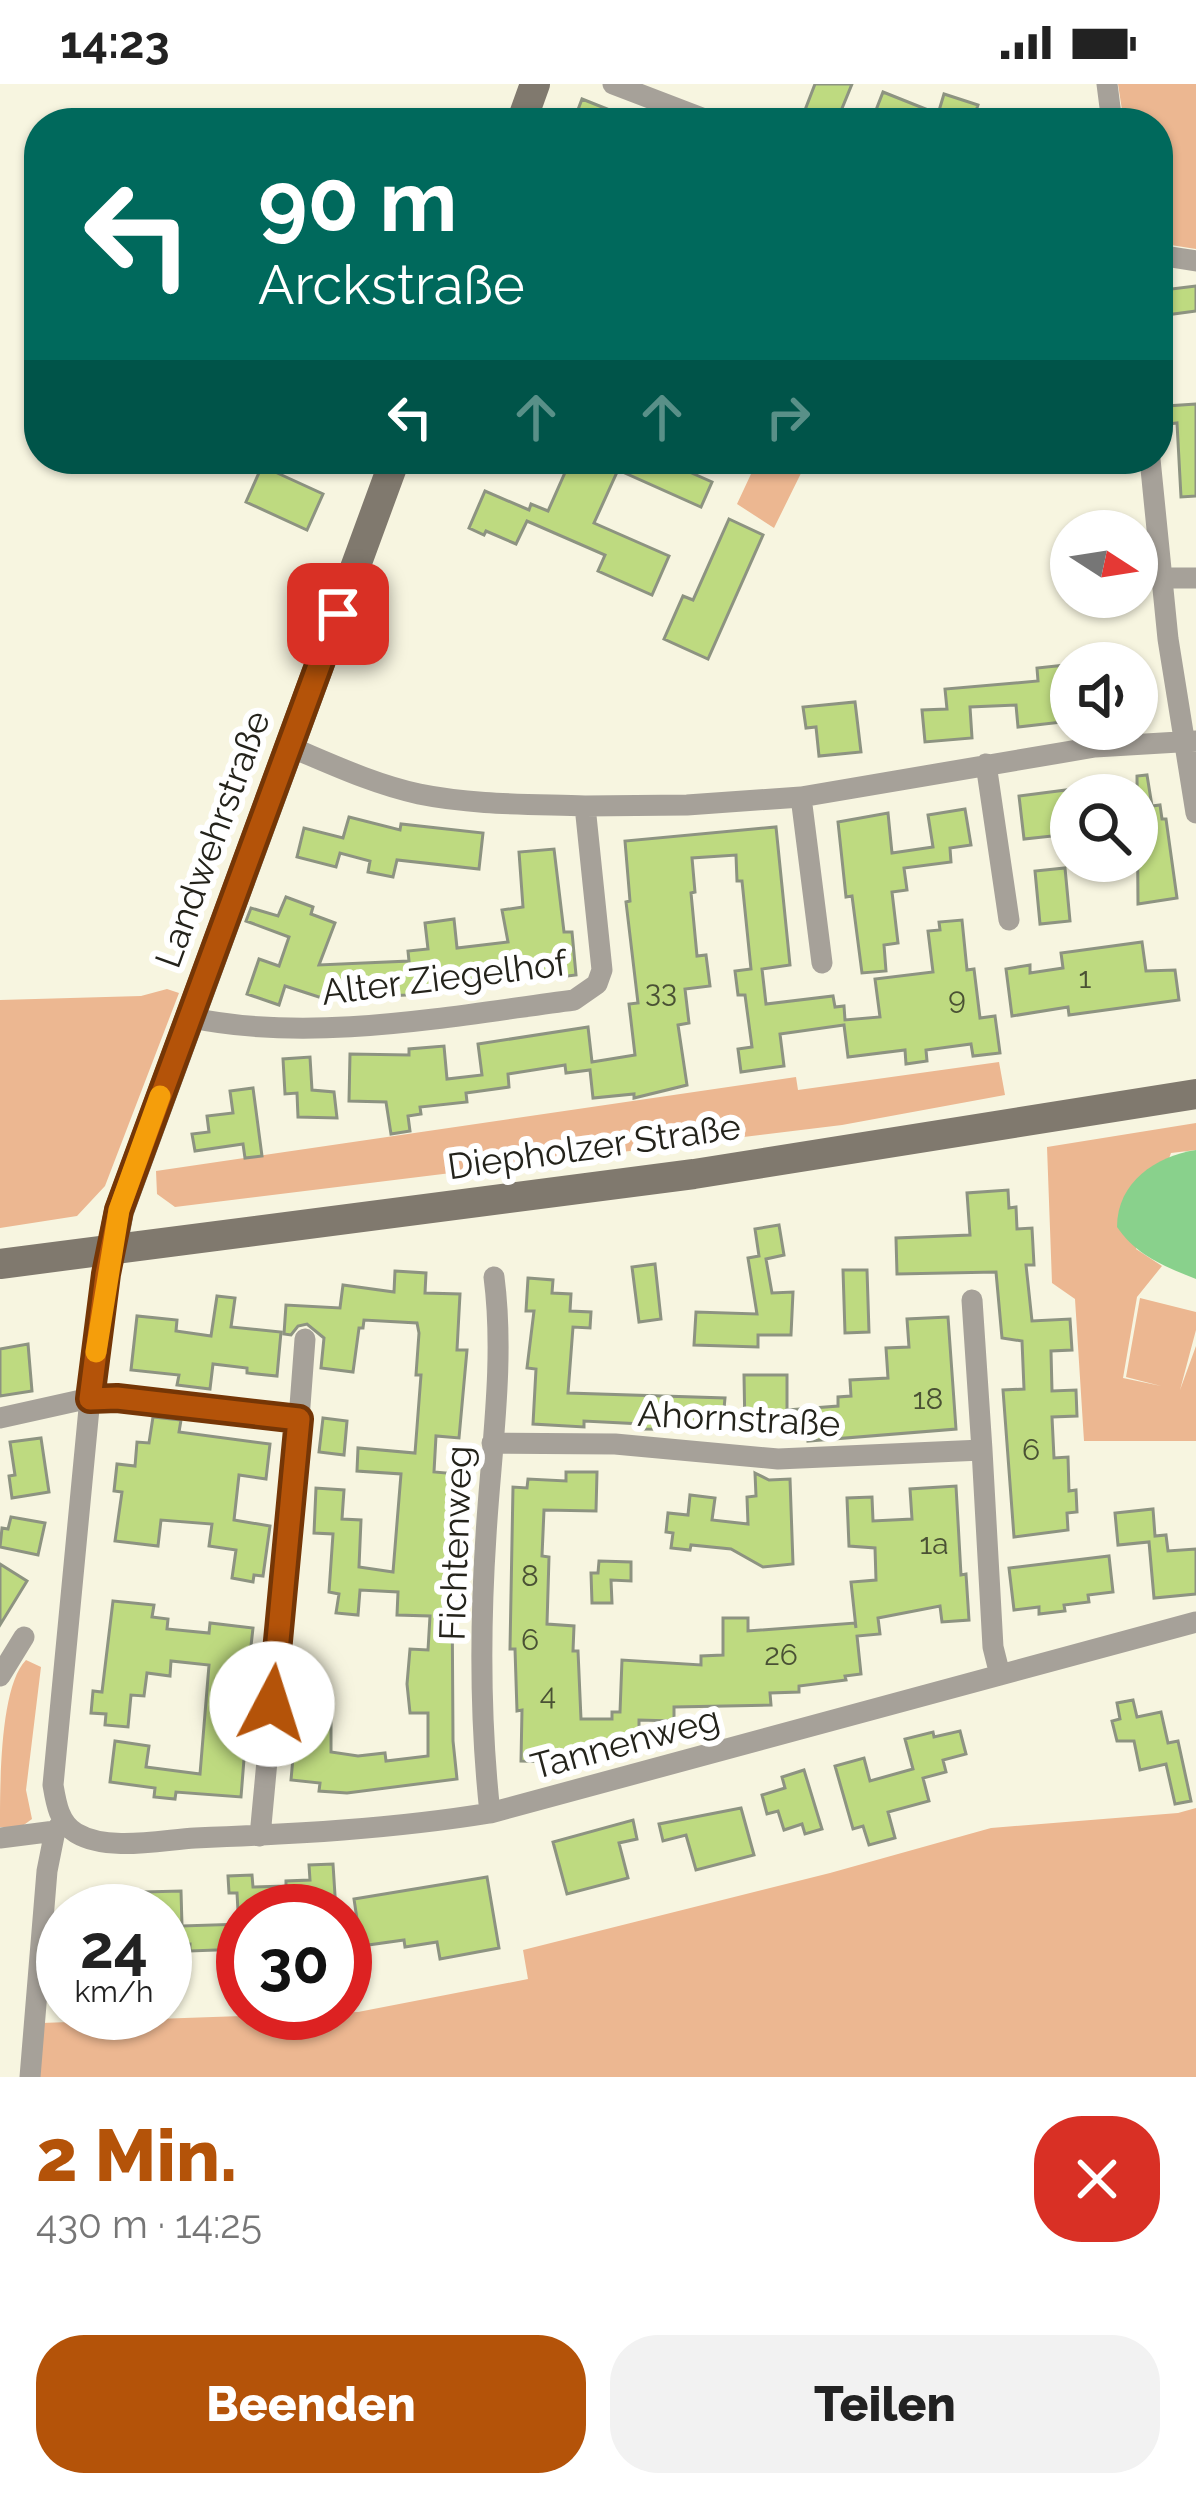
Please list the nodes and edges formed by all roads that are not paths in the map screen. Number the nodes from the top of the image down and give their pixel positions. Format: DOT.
graph roads {
  1 [pos="613,84"];
  2 [pos="676,108"];
  3 [pos="389,474"];
  4 [pos="1152,474"];
  5 [pos="1163,578"];
  6 [pos="1196,578"];
  7 [pos="1190,742"];
  8 [pos="288,746"];
  9 [pos="986,764"];
  10 [pos="801,797"];
  11 [pos="585,806"];
  12 [pos="1196,813"];
  13 [pos="1009,920"];
  14 [pos="822,963"];
  15 [pos="188,1018"];
  16 [pos="1196,1094"];
  17 [pos="112,1248"];
  18 [pos="0,1264"];
  19 [pos="494,1277"];
  20 [pos="972,1300"];
  21 [pos="305,1339"];
  22 [pos="90,1399"];
  23 [pos="0,1418"];
  24 [pos="299,1419"];
  25 [pos="492,1443"];
  26 [pos="982,1450"];
  27 [pos="1196,1622"];
  28 [pos="24,1637"];
  29 [pos="1000,1675"];
  30 [pos="0,1676"];
  31 [pos="490,1813"];
  32 [pos="59,1826"];
  33 [pos="260,1836"];
  34 [pos="0,1838"];
  35 [pos="30,2077"];
  1 -- 2 [label="street"];
  3 -- 8 [label="main road, Landwehrstraße"];
  4 -- 5 [label="street"];
  5 -- 6 [label="street"];
  5 -- 7 [label="street"];
  7 -- 9 [label="street"];
  7 -- 12 [label="street"];
  8 -- 11 [label="street"];
  8 -- 15 [label="main road, Landwehrstraße"];
  9 -- 10 [label="street"];
  9 -- 13 [label="street"];
  10 -- 11 [label="street"];
  10 -- 14 [label="street"];
  11 -- 15 [label="street, Alter Ziegelhof"];
  15 -- 17 [label="main road, Landwehrstraße"];
  16 -- 17 [label="main road, Diepholzer Straße"];
  17 -- 18 [label="main road, Diepholzer Straße"];
  17 -- 22 [label="street"];
  19 -- 25 [label="street, Fichtenweg"];
  20 -- 26 [label="street"];
  21 -- 24 [label="street"];
  22 -- 23 [label="street"];
  22 -- 24 [label="street"];
  22 -- 32 [label="street"];
  24 -- 33 [label="street"];
  25 -- 26 [label="street, Ahornstraße"];
  25 -- 31 [label="street, Fichtenweg"];
  26 -- 29 [label="street"];
  27 -- 29 [label="street, Tannenweg"];
  28 -- 30 [label="street"];
  29 -- 31 [label="street, Tannenweg"];
  31 -- 33 [label="street, Tannenweg"];
  32 -- 33 [label="street, Tannenweg"];
  32 -- 34 [label="street"];
  32 -- 35 [label="street"];
}
